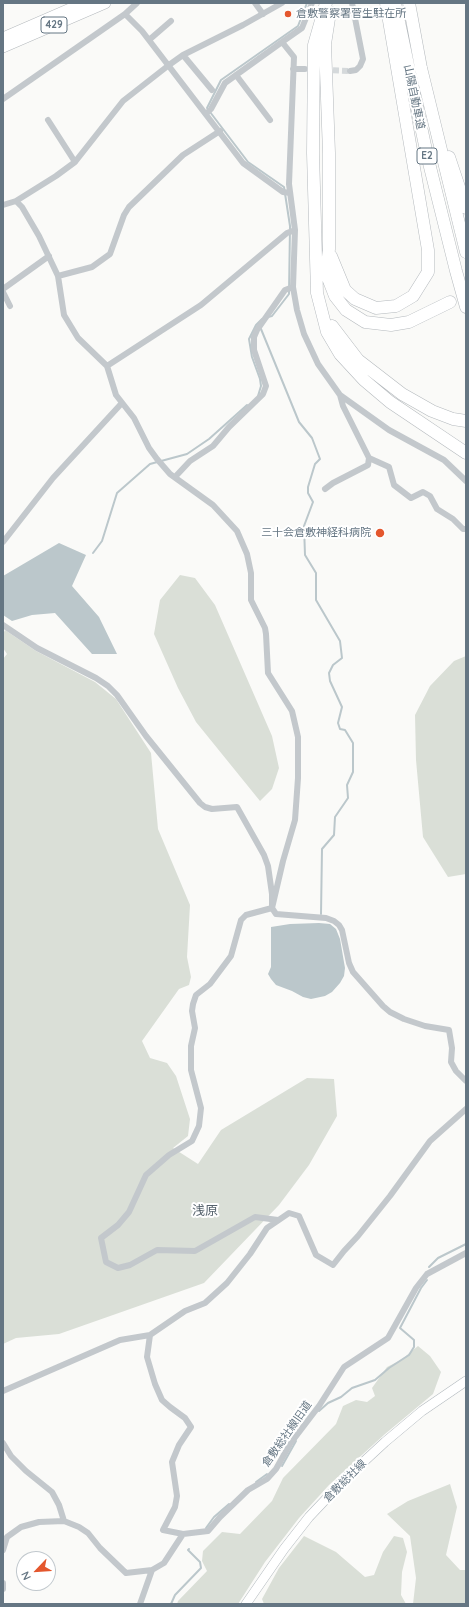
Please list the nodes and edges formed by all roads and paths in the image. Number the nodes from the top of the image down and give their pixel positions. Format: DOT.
graph roads {
  1 [pos="84,3"];
  2 [pos="105,3"];
  3 [pos="137,3"];
  4 [pos="255,3"];
  5 [pos="282,3"];
  6 [pos="312,3"];
  7 [pos="326,3"];
  8 [pos="332,3"];
  9 [pos="352,3"];
  10 [pos="386,3"];
  11 [pos="395,3"];
  12 [pos="409,3"];
  13 [pos="125,14"];
  14 [pos="262,14"];
  15 [pos="171,21"];
  16 [pos="3,38"];
  17 [pos="149,40"];
  18 [pos="282,42"];
  19 [pos="3,47"];
  20 [pos="183,55"];
  21 [pos="169,65"];
  22 [pos="421,68"];
  23 [pos="293,69"];
  24 [pos="305,69"];
  25 [pos="350,71"];
  26 [pos="236,75"];
  27 [pos="212,90"];
  28 [pos="3,99"];
  29 [pos="208,112"];
  30 [pos="48,120"];
  31 [pos="270,120"];
  32 [pos="220,132"];
  33 [pos="75,162"];
  34 [pos="287,192"];
  35 [pos="16,201"];
  36 [pos="3,206"];
  37 [pos="466,208"];
  38 [pos="292,230"];
  39 [pos="329,249"];
  40 [pos="466,252"];
  41 [pos="49,256"];
  42 [pos="58,276"];
  43 [pos="290,287"];
  44 [pos="3,291"];
  45 [pos="450,302"];
  46 [pos="10,306"];
  47 [pos="466,307"];
  48 [pos="324,315"];
  49 [pos="107,366"];
  50 [pos="340,395"];
  51 [pos="121,404"];
  52 [pos="466,421"];
  53 [pos="466,453"];
  54 [pos="369,458"];
  55 [pos="175,477"];
  56 [pos="466,481"];
  57 [pos="325,490"];
  58 [pos="466,529"];
  59 [pos="3,542"];
  60 [pos="3,625"];
  61 [pos="272,908"];
  62 [pos="466,1081"];
  63 [pos="466,1110"];
  64 [pos="278,1220"];
  65 [pos="466,1253"];
  66 [pos="150,1335"];
  67 [pos="466,1381"];
  68 [pos="3,1391"];
  69 [pos="3,1443"];
  70 [pos="64,1521"];
  71 [pos="183,1534"];
  72 [pos="3,1550"];
  73 [pos="152,1570"];
  74 [pos="3,1584"];
  75 [pos="3,1589"];
  76 [pos="140,1604"];
  77 [pos="246,1604"];
  1 -- 16 [label="highway, 429"];
  2 -- 19 [label="highway, 429"];
  3 -- 13 [label="street"];
  4 -- 14 [label="street"];
  5 -- 14 [label="street"];
  6 -- 18 [label="street"];
  7 -- 48 [label="highway"];
  8 -- 39 [label="highway"];
  9 -- 25 [label="street"];
  10 -- 39 [label="highway"];
  11 -- 47 [label="highway, 山陽自動車道 / E2"];
  12 -- 22 [label="highway, 山陽自動車道 / E2"];
  13 -- 17 [label="street"];
  13 -- 28 [label="street"];
  14 -- 20 [label="street"];
  15 -- 17 [label="street"];
  17 -- 21 [label="street"];
  18 -- 23 [label="street"];
  18 -- 26 [label="street"];
  20 -- 21 [label="street"];
  20 -- 27 [label="street"];
  21 -- 29 [label="street"];
  21 -- 33 [label="street"];
  22 -- 37 [label="highway"];
  22 -- 40 [label="highway, 山陽自動車道 / E2"];
  23 -- 24 [label="street"];
  23 -- 34 [label="street"];
  26 -- 29 [label="street"];
  26 -- 31 [label="street"];
  29 -- 32 [label="street"];
  30 -- 33 [label="street"];
  32 -- 34 [label="street"];
  32 -- 42 [label="street"];
  33 -- 35 [label="street"];
  34 -- 38 [label="street"];
  35 -- 36 [label="street"];
  35 -- 41 [label="street"];
  38 -- 43 [label="street"];
  38 -- 49 [label="street"];
  39 -- 45 [label="highway"];
  41 -- 42 [label="street"];
  41 -- 44 [label="street"];
  42 -- 49 [label="street"];
  43 -- 50 [label="street"];
  43 -- 55 [label="street"];
  44 -- 46 [label="street"];
  48 -- 52 [label="highway"];
  48 -- 53 [label="highway"];
  49 -- 51 [label="street"];
  50 -- 54 [label="street"];
  50 -- 56 [label="street"];
  51 -- 55 [label="street"];
  51 -- 59 [label="street"];
  54 -- 57 [label="street"];
  54 -- 58 [label="street"];
  55 -- 61 [label="street"];
  60 -- 61 [label="street"];
  61 -- 62 [label="street"];
  61 -- 64 [label="street"];
  63 -- 64 [label="street"];
  64 -- 66 [label="street"];
  65 -- 71 [label="street, 倉敷総社線旧道"];
  66 -- 68 [label="street"];
  66 -- 71 [label="street, 倉敷総社線旧道"];
  67 -- 77 [label="main road, 倉敷総社線"];
  69 -- 70 [label="street"];
  70 -- 72 [label="street"];
  70 -- 73 [label="street"];
  71 -- 73 [label="street"];
  73 -- 76 [label="street"];
  74 -- 75 [label="street"];
}
